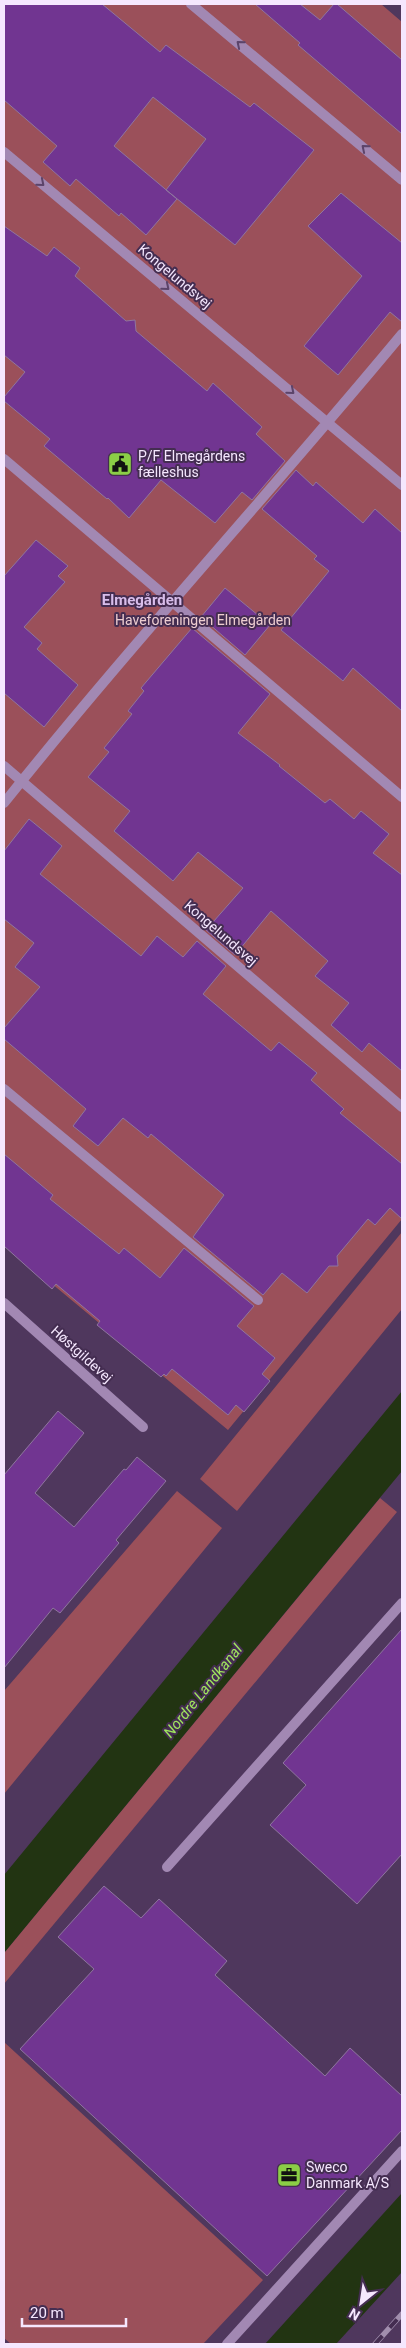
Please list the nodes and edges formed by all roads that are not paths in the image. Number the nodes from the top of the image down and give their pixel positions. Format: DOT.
graph roads {
  1 [pos="192,4"];
  2 [pos="4,152"];
  3 [pos="402,180"];
  4 [pos="402,334"];
  5 [pos="329,422"];
  6 [pos="4,460"];
  7 [pos="402,485"];
  8 [pos="173,601"];
  9 [pos="4,766"];
  10 [pos="22,781"];
  11 [pos="402,797"];
  12 [pos="4,803"];
  13 [pos="4,1089"];
  14 [pos="402,1107"];
  15 [pos="258,1300"];
  16 [pos="4,1303"];
  17 [pos="142,1427"];
  18 [pos="402,1603"];
  19 [pos="167,1867"];
  20 [pos="402,2151"];
  21 [pos="227,2344"];
  3 -- 1 [label="street, one-way"];
  2 -- 5 [label="street, Kongelundsvej, one-way"];
  4 -- 5 [label="street"];
  5 -- 7 [label="street, Kongelundsvej"];
  5 -- 8 [label="street"];
  6 -- 8 [label="street"];
  8 -- 10 [label="street"];
  8 -- 11 [label="street"];
  9 -- 10 [label="street, Kongelundsvej"];
  10 -- 12 [label="street"];
  10 -- 14 [label="street, Kongelundsvej"];
  13 -- 15 [label="street"];
  16 -- 17 [label="street, Høstgildevej"];
  18 -- 19 [label="street"];
  20 -- 21 [label="street"];
}
